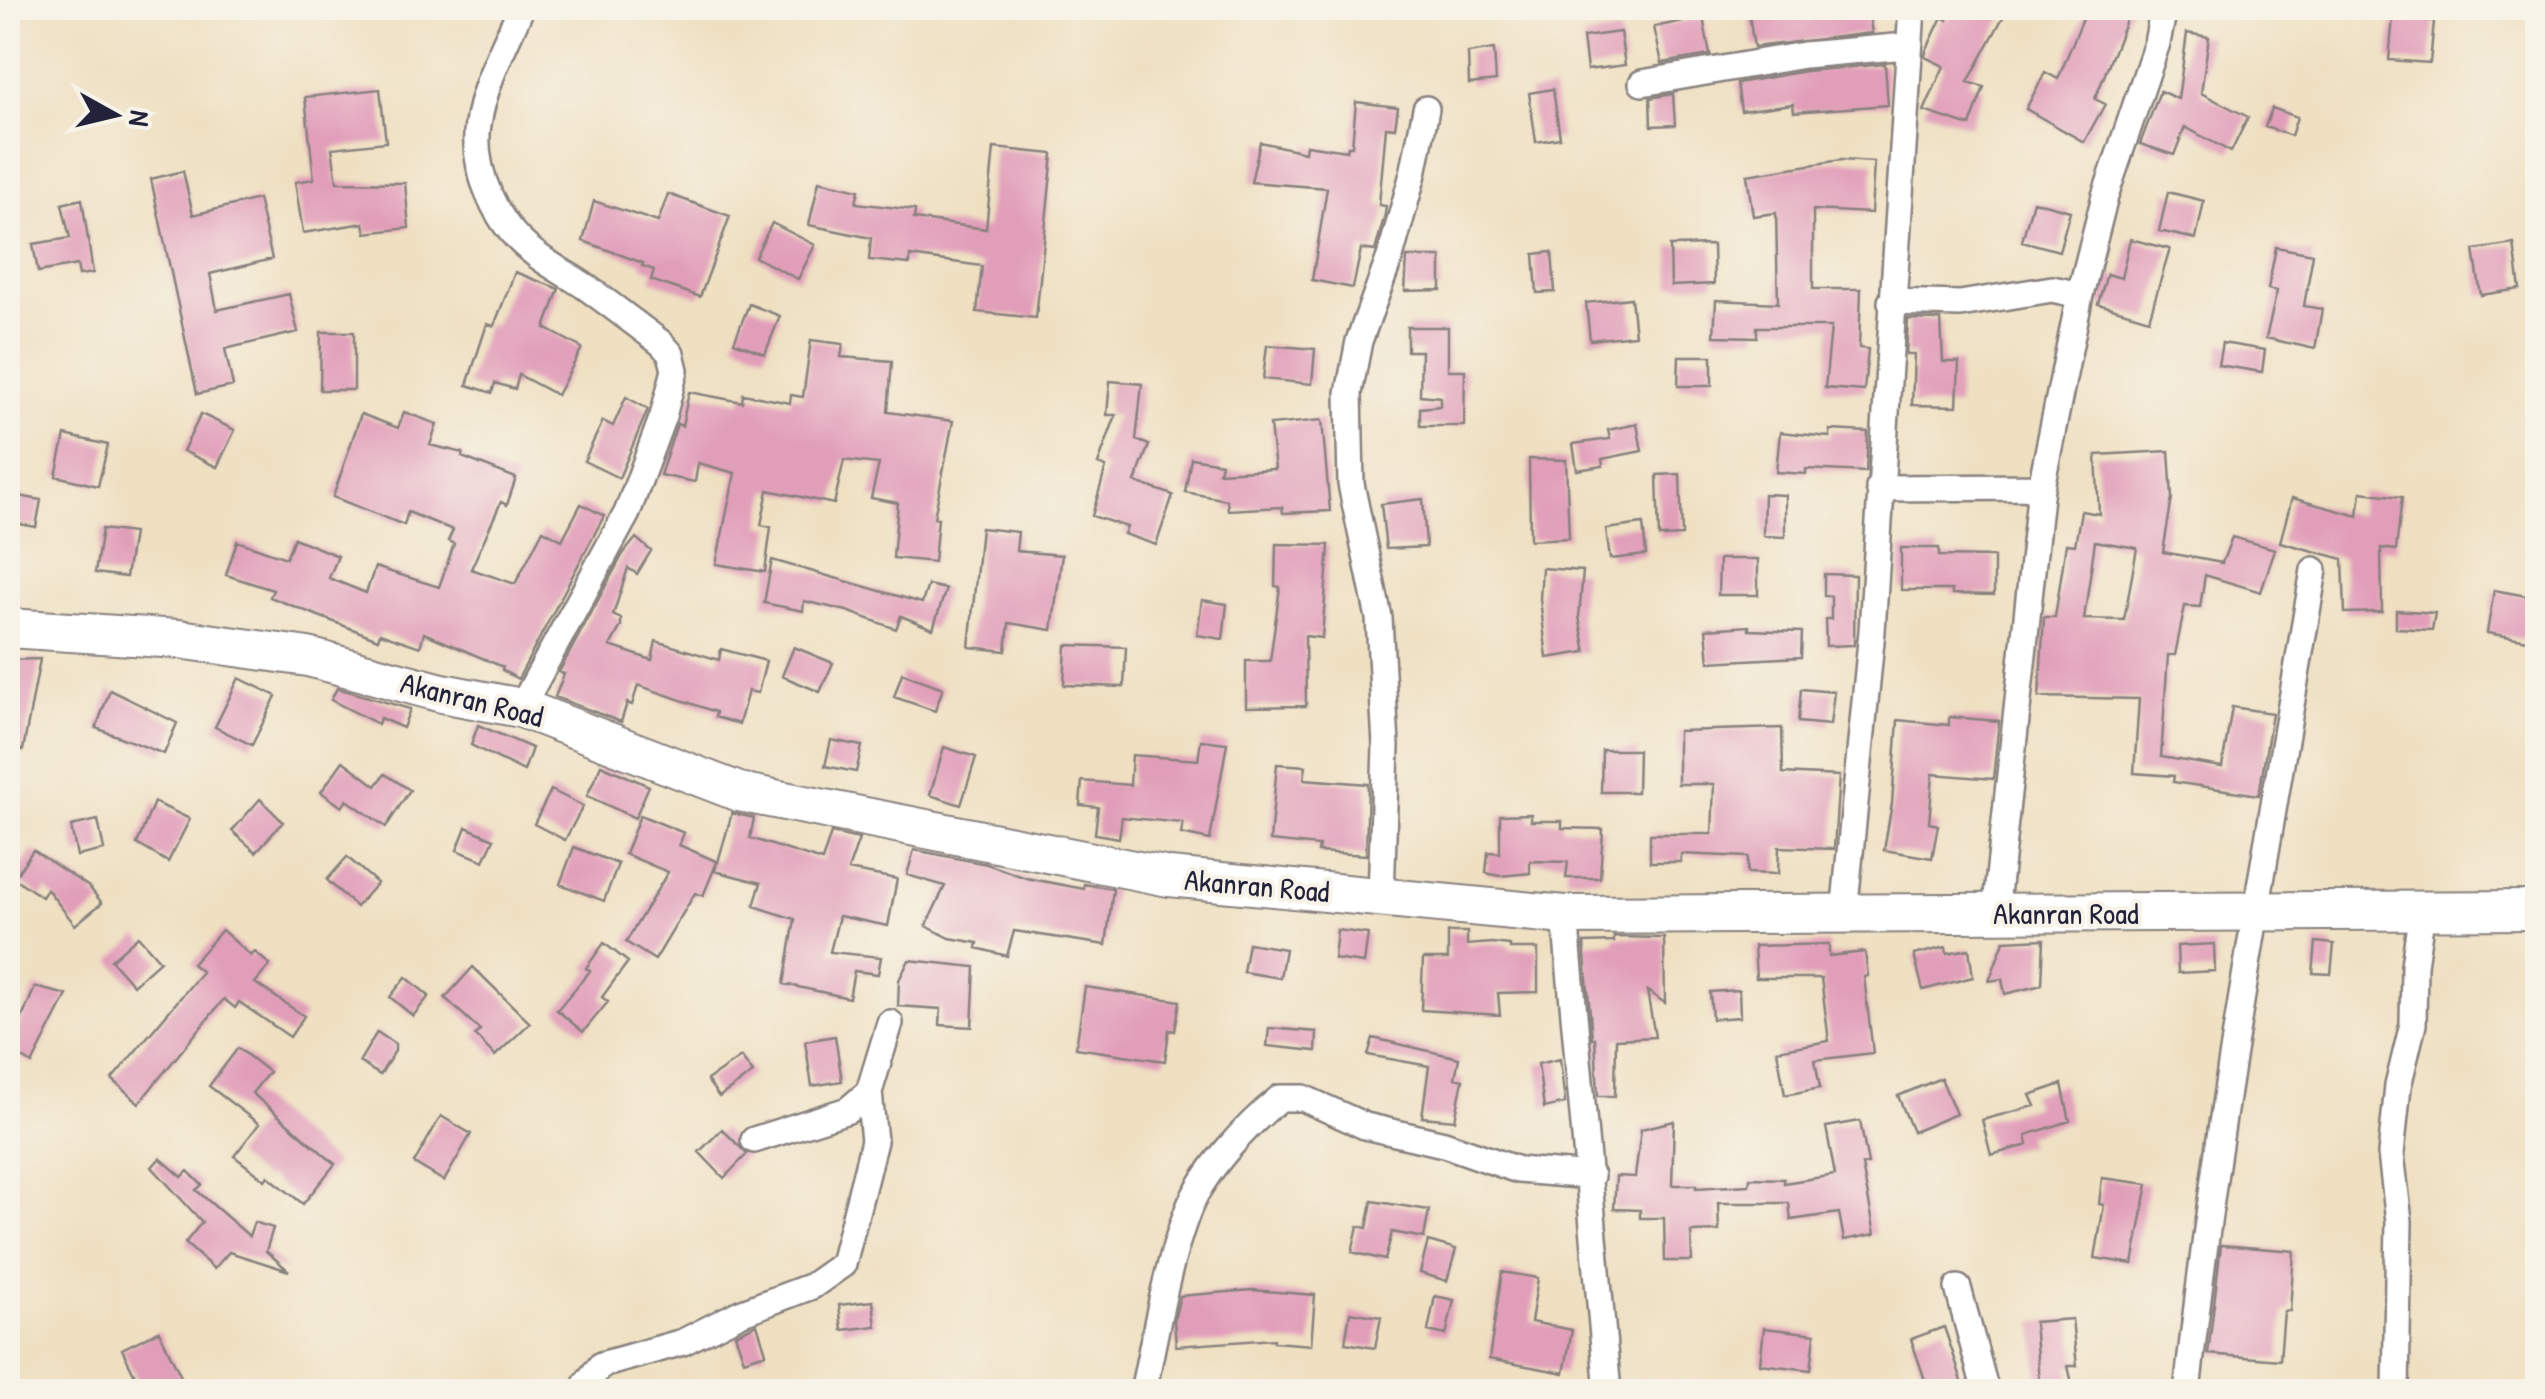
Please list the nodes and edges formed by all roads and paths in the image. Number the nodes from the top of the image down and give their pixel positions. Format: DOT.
graph roads {
  1 [pos="521,8"];
  2 [pos="1912,8"];
  3 [pos="2164,8"];
  4 [pos="1908,46"];
  5 [pos="1642,83"];
  6 [pos="1426,109"];
  7 [pos="2080,295"];
  8 [pos="1892,302"];
  9 [pos="1879,488"];
  10 [pos="2041,488"];
  11 [pos="2314,570"];
  12 [pos="8,628"];
  13 [pos="521,708"];
  14 [pos="1380,897"];
  15 [pos="2422,910"];
  16 [pos="2538,910"];
  17 [pos="2253,912"];
  18 [pos="1844,914"];
  19 [pos="1996,914"];
  20 [pos="1564,915"];
  21 [pos="890,1023"];
  22 [pos="869,1092"];
  23 [pos="754,1140"];
  24 [pos="1591,1176"];
  25 [pos="1958,1288"];
  26 [pos="1145,1382"];
  27 [pos="585,1392"];
  28 [pos="1608,1392"];
  29 [pos="1986,1392"];
  30 [pos="2187,1392"];
  31 [pos="2396,1392"];
  1 -- 13 [label="street"];
  2 -- 4 [label="street"];
  3 -- 7 [label="street"];
  4 -- 5 [label="street"];
  4 -- 8 [label="street"];
  6 -- 14 [label="street"];
  7 -- 8 [label="street"];
  7 -- 10 [label="street"];
  8 -- 9 [label="street"];
  9 -- 10 [label="street"];
  9 -- 18 [label="street"];
  10 -- 19 [label="street"];
  11 -- 17 [label="street"];
  12 -- 13 [label="main road, Akanran Road"];
  13 -- 14 [label="main road, Akanran Road"];
  14 -- 20 [label="main road, Akanran Road"];
  15 -- 16 [label="main road, Akanran Road"];
  15 -- 17 [label="main road, Akanran Road"];
  15 -- 31 [label="street"];
  17 -- 19 [label="main road, Akanran Road"];
  17 -- 30 [label="street"];
  18 -- 19 [label="main road, Akanran Road"];
  18 -- 20 [label="main road, Akanran Road"];
  20 -- 24 [label="street"];
  21 -- 22 [label="street"];
  22 -- 23 [label="street"];
  22 -- 27 [label="street"];
  24 -- 26 [label="street"];
  24 -- 28 [label="street"];
  25 -- 29 [label="street"];
}
